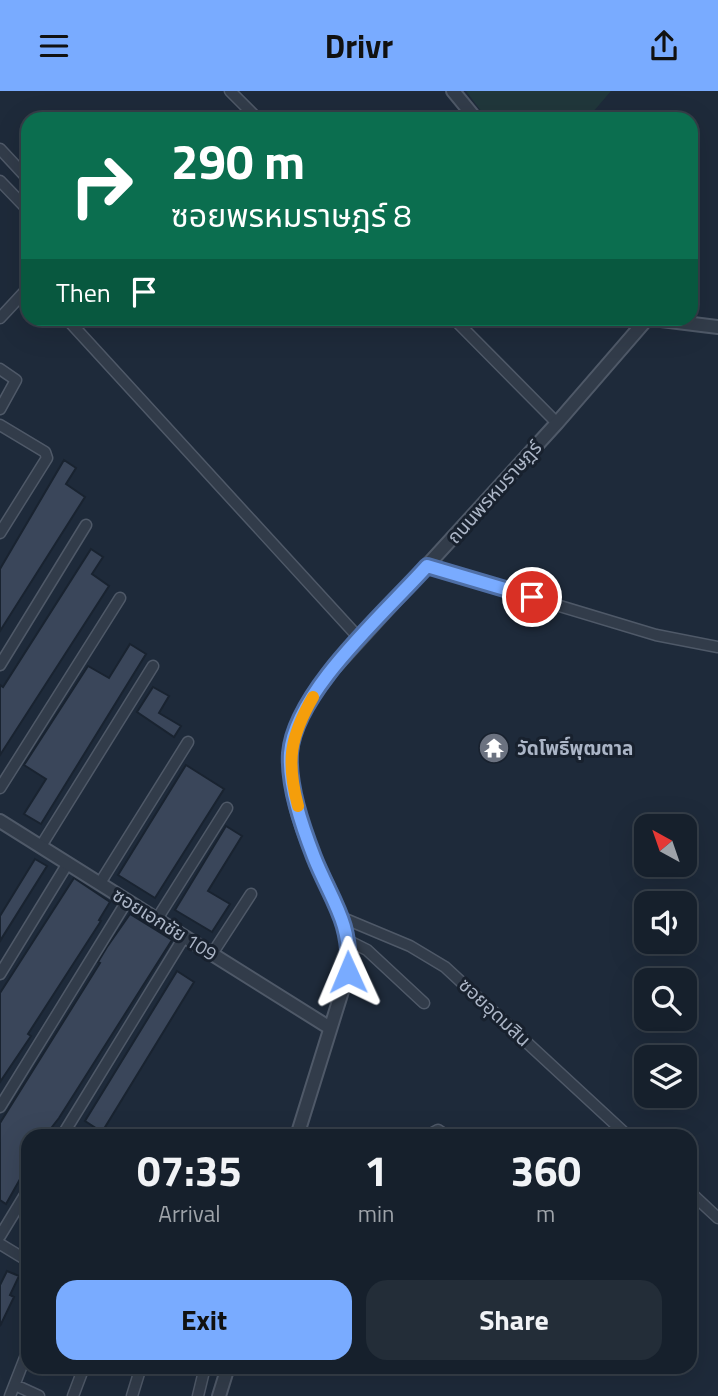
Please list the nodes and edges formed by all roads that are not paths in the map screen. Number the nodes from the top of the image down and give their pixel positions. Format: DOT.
graph roads {
  1 [pos="230,91"];
  2 [pos="453,91"];
  3 [pos="251,112"];
  4 [pos="470,112"];
  5 [pos="0,149"];
  6 [pos="21,172"];
  7 [pos="0,181"];
  8 [pos="21,203"];
  9 [pos="21,296"];
  10 [pos="0,318"];
  11 [pos="698,325"];
  12 [pos="73,326"];
  13 [pos="461,326"];
  14 [pos="641,326"];
  15 [pos="718,327"];
  16 [pos="0,369"];
  17 [pos="0,409"];
  18 [pos="557,423"];
  19 [pos="0,425"];
  20 [pos="86,525"];
  21 [pos="0,533"];
  22 [pos="427,566"];
  23 [pos="120,598"];
  24 [pos="360,639"];
  25 [pos="718,647"];
  26 [pos="0,666"];
  27 [pos="153,666"];
  28 [pos="188,742"];
  29 [pos="0,788"];
  30 [pos="227,808"];
  31 [pos="1,822"];
  32 [pos="41,846"];
  33 [pos="68,863"];
  34 [pos="100,883"];
  35 [pos="251,894"];
  36 [pos="127,901"];
  37 [pos="342,918"];
  38 [pos="157,919"];
  39 [pos="184,937"];
  40 [pos="349,941"];
  41 [pos="212,954"];
  42 [pos="0,974"];
  43 [pos="425,1003"];
  44 [pos="330,1028"];
  45 [pos="0,1107"];
  46 [pos="66,1129"];
  47 [pos="299,1129"];
  48 [pos="620,1129"];
  49 [pos="697,1198"];
  50 [pos="21,1202"];
  51 [pos="718,1218"];
  52 [pos="0,1236"];
  53 [pos="2,1245"];
  54 [pos="0,1257"];
  55 [pos="21,1257"];
  56 [pos="21,1369"];
  57 [pos="81,1374"];
  58 [pos="139,1374"];
  59 [pos="203,1374"];
  60 [pos="224,1374"];
  61 [pos="15,1385"];
  62 [pos="10,1396"];
  63 [pos="39,1396"];
  64 [pos="73,1396"];
  65 [pos="132,1396"];
  66 [pos="198,1396"];
  67 [pos="219,1396"];
  1 -- 3 [label="street"];
  2 -- 4 [label="street"];
  5 -- 6 [label="street"];
  7 -- 8 [label="street"];
  9 -- 10 [label="street"];
  11 -- 15 [label="street"];
  12 -- 24 [label="street"];
  13 -- 18 [label="street"];
  14 -- 18 [label="street, ถนนพรหมราษฎร์"];
  16 -- 17 [label="street"];
  18 -- 22 [label="street, ถนนพรหมราษฎร์"];
  19 -- 21 [label="street"];
  20 -- 26 [label="street"];
  22 -- 24 [label="street, ถนนพรหมราษฎร์"];
  22 -- 25 [label="street"];
  23 -- 29 [label="street"];
  24 -- 37 [label="street, ถนนพรหมราษฎร์"];
  27 -- 32 [label="street"];
  28 -- 34 [label="street"];
  30 -- 38 [label="street"];
  31 -- 32 [label="street, ซอยเอกชัย 109"];
  32 -- 33 [label="street, ซอยเอกชัย 109"];
  33 -- 34 [label="street, ซอยเอกชัย 109"];
  33 -- 42 [label="street"];
  34 -- 36 [label="street, ซอยเอกชัย 109"];
  35 -- 41 [label="street"];
  36 -- 38 [label="street, ซอยเอกชัย 109"];
  36 -- 45 [label="street"];
  37 -- 40 [label="street, ถนนพรหมราษฎร์"];
  37 -- 48 [label="street, ซอยอุดมสิน"];
  38 -- 39 [label="street, ซอยเอกชัย 109"];
  39 -- 41 [label="street, ซอยเอกชัย 109"];
  39 -- 46 [label="street"];
  40 -- 43 [label="street"];
  40 -- 44 [label="street, ถนนพรหมราษฎร์"];
  41 -- 44 [label="street, ซอยเอกชัย 109"];
  44 -- 47 [label="street, ถนนพรหมราษฎร์"];
  49 -- 51 [label="street"];
  50 -- 52 [label="street"];
  53 -- 54 [label="street"];
  53 -- 55 [label="street"];
  56 -- 61 [label="street"];
  57 -- 64 [label="street"];
  58 -- 65 [label="street"];
  59 -- 66 [label="street"];
  60 -- 67 [label="street"];
  61 -- 62 [label="street"];
  61 -- 63 [label="street"];
}
